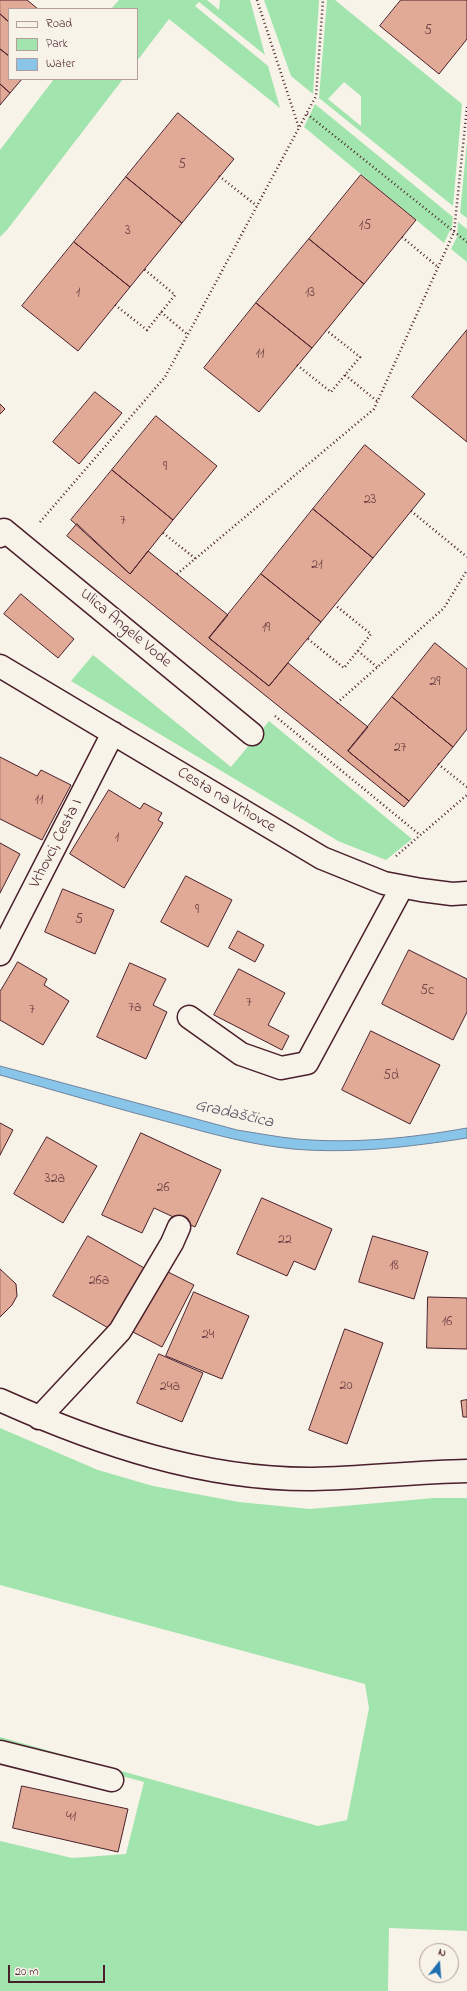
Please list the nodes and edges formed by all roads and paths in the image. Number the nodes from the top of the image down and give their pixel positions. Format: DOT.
graph roads {
  1 [pos="257,0"];
  2 [pos="323,0"];
  3 [pos="467,107"];
  4 [pos="307,114"];
  5 [pos="299,128"];
  6 [pos="220,176"];
  7 [pos="257,206"];
  8 [pos="454,232"];
  9 [pos="402,237"];
  10 [pos="467,242"];
  11 [pos="438,267"];
  12 [pos="144,270"];
  13 [pos="115,304"];
  14 [pos="161,312"];
  15 [pos="326,330"];
  16 [pos="188,335"];
  17 [pos="297,365"];
  18 [pos="345,375"];
  19 [pos="377,401"];
  20 [pos="411,511"];
  21 [pos="45,526"];
  22 [pos="163,533"];
  23 [pos="0,536"];
  24 [pos="467,556"];
  25 [pos="196,560"];
  26 [pos="467,570"];
  27 [pos="177,574"];
  28 [pos="335,605"];
  29 [pos="308,639"];
  30 [pos="358,651"];
  31 [pos="0,666"];
  32 [pos="377,667"];
  33 [pos="337,703"];
  34 [pos="273,714"];
  35 [pos="113,733"];
  36 [pos="252,734"];
  37 [pos="438,764"];
  38 [pos="467,787"];
  39 [pos="467,795"];
  40 [pos="420,836"];
  41 [pos="371,878"];
  42 [pos="402,887"];
  43 [pos="467,894"];
  44 [pos="0,954"];
  45 [pos="189,1017"];
  46 [pos="179,1227"];
  47 [pos="0,1400"];
  48 [pos="39,1418"];
  49 [pos="467,1471"];
  50 [pos="0,1752"];
  51 [pos="112,1780"];
  1 -- 5 [label="path"];
  2 -- 4 [label="path"];
  3 -- 8 [label="path"];
  4 -- 5 [label="path"];
  4 -- 8 [label="path"];
  5 -- 7 [label="path"];
  6 -- 7 [label="path"];
  7 -- 16 [label="path"];
  8 -- 10 [label="path"];
  8 -- 11 [label="path"];
  9 -- 11 [label="path"];
  11 -- 19 [label="path"];
  12 -- 14 [label="path"];
  13 -- 14 [label="path"];
  14 -- 16 [label="path"];
  15 -- 18 [label="path"];
  16 -- 21 [label="path"];
  17 -- 18 [label="path"];
  18 -- 19 [label="path"];
  19 -- 25 [label="path"];
  20 -- 24 [label="path"];
  22 -- 25 [label="path"];
  23 -- 36 [label="street, Ulica Angele Vode"];
  25 -- 27 [label="path"];
  26 -- 32 [label="path"];
  28 -- 30 [label="path"];
  29 -- 30 [label="path"];
  30 -- 32 [label="path"];
  31 -- 35 [label="street, Cesta na Vrhovce"];
  32 -- 33 [label="path"];
  34 -- 40 [label="path"];
  35 -- 41 [label="street, Cesta na Vrhovce"];
  35 -- 44 [label="street, Vrhovci, Cesta I"];
  37 -- 38 [label="path"];
  39 -- 40 [label="path"];
  40 -- 41 [label="path"];
  41 -- 42 [label="street, Cesta na Vrhovce"];
  42 -- 43 [label="street, Cesta na Vrhovce"];
  42 -- 45 [label="street"];
  46 -- 48 [label="street"];
  47 -- 48 [label="street"];
  48 -- 49 [label="street"];
  50 -- 51 [label="street"];
}
